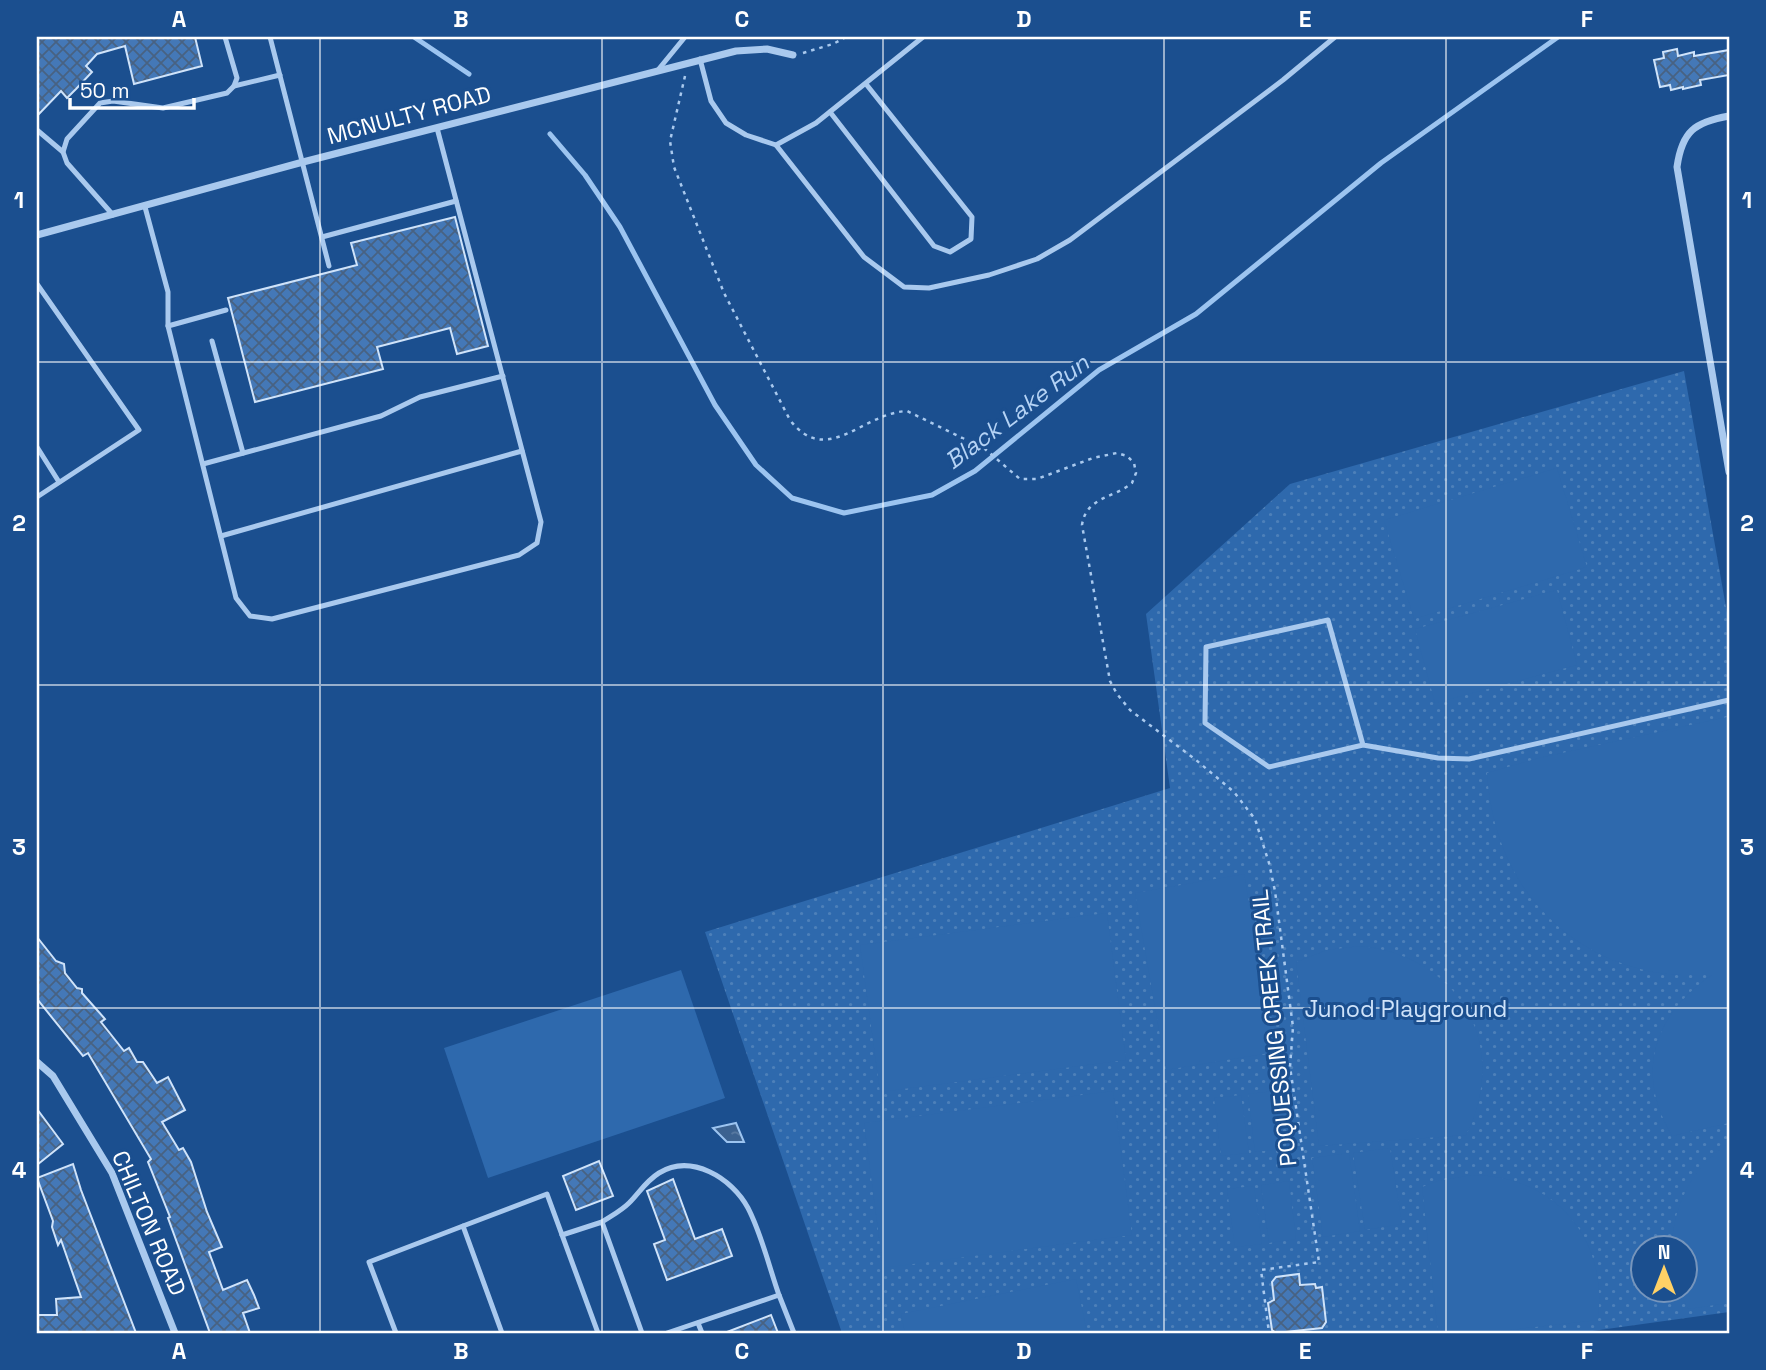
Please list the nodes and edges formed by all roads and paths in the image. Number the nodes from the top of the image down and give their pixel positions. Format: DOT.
graph roads {
  1 [pos="225,37"];
  2 [pos="270,37"];
  3 [pos="685,37"];
  4 [pos="846,37"];
  5 [pos="923,37"];
  6 [pos="1335,37"];
  7 [pos="793,55"];
  8 [pos="700,59"];
  9 [pos="658,70"];
  10 [pos="280,75"];
  11 [pos="682,84"];
  12 [pos="866,84"];
  13 [pos="234,86"];
  14 [pos="830,112"];
  15 [pos="1729,116"];
  16 [pos="437,128"];
  17 [pos="37,130"];
  18 [pos="776,145"];
  19 [pos="63,152"];
  20 [pos="303,162"];
  21 [pos="456,201"];
  22 [pos="145,207"];
  23 [pos="113,215"];
  24 [pos="37,235"];
  25 [pos="322,237"];
  26 [pos="329,266"];
  27 [pos="37,284"];
  28 [pos="226,310"];
  29 [pos="168,326"];
  30 [pos="212,341"];
  31 [pos="503,376"];
  32 [pos="37,447"];
  33 [pos="522,451"];
  34 [pos="243,453"];
  35 [pos="203,464"];
  36 [pos="1729,472"];
  37 [pos="59,482"];
  38 [pos="37,497"];
  39 [pos="221,536"];
  40 [pos="1729,700"];
  41 [pos="1363,745"];
  42 [pos="37,1062"];
  43 [pos="602,1222"];
  44 [pos="463,1226"];
  45 [pos="562,1235"];
  46 [pos="779,1295"];
  47 [pos="698,1323"];
  48 [pos="175,1333"];
  49 [pos="396,1333"];
  50 [pos="502,1333"];
  51 [pos="598,1333"];
  52 [pos="642,1333"];
  53 [pos="667,1333"];
  54 [pos="702,1333"];
  55 [pos="794,1333"];
  56 [pos="1269,1333"];
  1 -- 13 [label="lane"];
  2 -- 10 [label="lane"];
  3 -- 9 [label="lane"];
  4 -- 7 [label="path"];
  5 -- 12 [label="lane"];
  6 -- 18 [label="lane"];
  7 -- 8 [label="street, MCNULTY ROAD"];
  8 -- 9 [label="street, MCNULTY ROAD"];
  8 -- 18 [label="lane"];
  9 -- 16 [label="street, MCNULTY ROAD"];
  10 -- 13 [label="lane"];
  10 -- 20 [label="lane"];
  11 -- 56 [label="path, POQUESSING CREEK TRAIL"];
  12 -- 14 [label="lane"];
  12 -- 14 [label="lane"];
  13 -- 19 [label="lane"];
  14 -- 18 [label="lane"];
  15 -- 36 [label="street"];
  16 -- 20 [label="street, MCNULTY ROAD"];
  16 -- 21 [label="lane"];
  17 -- 19 [label="lane"];
  19 -- 23 [label="lane"];
  20 -- 22 [label="street, MCNULTY ROAD"];
  20 -- 25 [label="lane"];
  21 -- 25 [label="lane"];
  21 -- 31 [label="lane"];
  22 -- 23 [label="street, MCNULTY ROAD"];
  22 -- 29 [label="lane"];
  23 -- 24 [label="street, MCNULTY ROAD"];
  25 -- 26 [label="lane"];
  27 -- 37 [label="lane"];
  28 -- 29 [label="lane"];
  29 -- 35 [label="lane"];
  30 -- 34 [label="lane"];
  31 -- 33 [label="lane"];
  31 -- 34 [label="lane"];
  32 -- 37 [label="lane"];
  33 -- 39 [label="lane"];
  33 -- 39 [label="lane"];
  34 -- 35 [label="lane"];
  35 -- 39 [label="lane"];
  37 -- 38 [label="lane"];
  40 -- 41 [label="lane"];
  41 -- 41 [label="lane"];
  42 -- 48 [label="street, CHILTON ROAD"];
  43 -- 45 [label="lane"];
  43 -- 46 [label="lane"];
  43 -- 52 [label="lane"];
  44 -- 45 [label="lane"];
  44 -- 49 [label="lane"];
  44 -- 50 [label="lane"];
  45 -- 51 [label="lane"];
  46 -- 47 [label="lane"];
  46 -- 55 [label="lane"];
  47 -- 53 [label="lane"];
  47 -- 54 [label="lane"];
}
